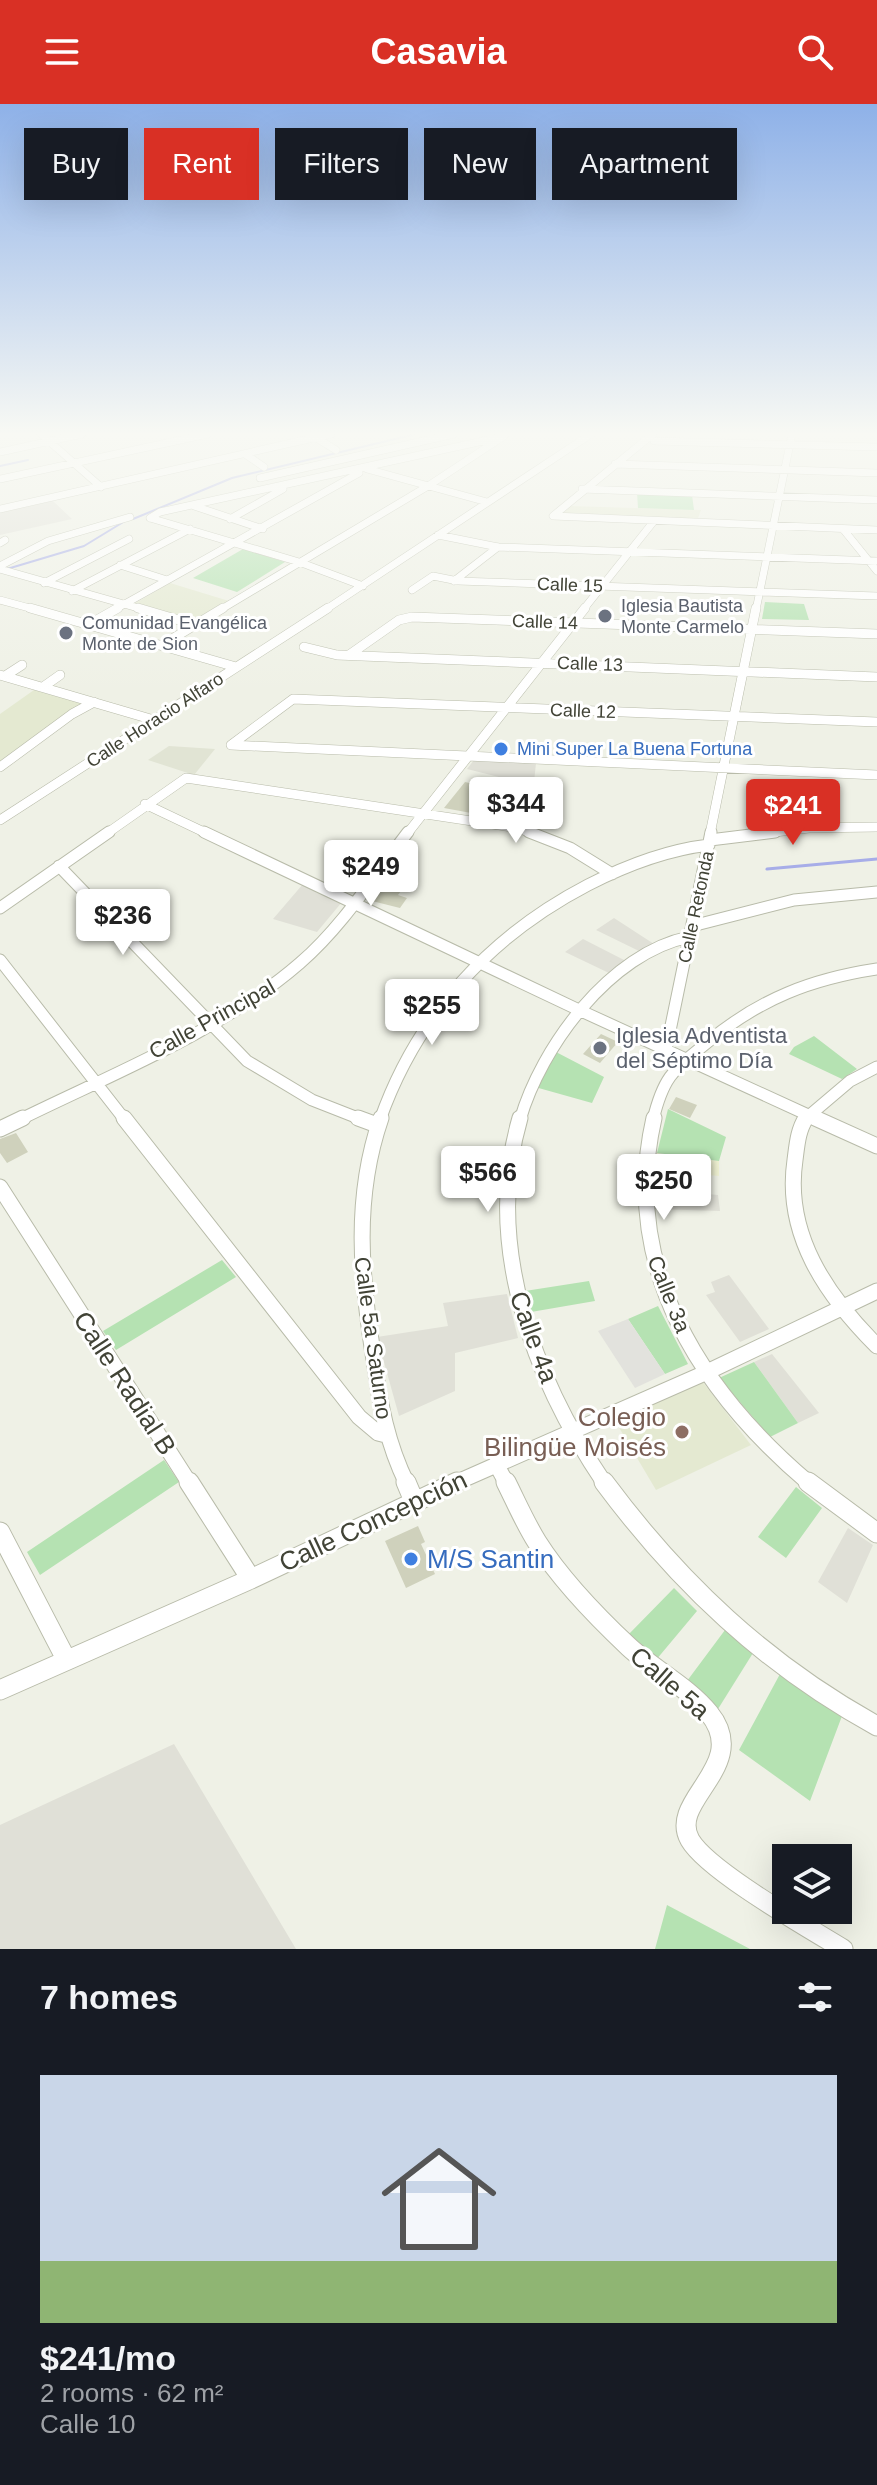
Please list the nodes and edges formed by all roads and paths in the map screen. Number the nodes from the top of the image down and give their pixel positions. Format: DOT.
graph roads {
  1 [pos="119,520"];
  2 [pos="158,520"];
  3 [pos="234,520"];
  4 [pos="278,520"];
  5 [pos="370,520"];
  6 [pos="460,520"];
  7 [pos="632,520"];
  8 [pos="774,520"];
  9 [pos="654,521"];
  10 [pos="773,527"];
  11 [pos="190,529"];
  12 [pos="263,529"];
  13 [pos="843,529"];
  14 [pos="877,530"];
  15 [pos="438,535"];
  16 [pos="129,539"];
  17 [pos="235,543"];
  18 [pos="498,547"];
  19 [pos="629,553"];
  20 [pos="767,558"];
  21 [pos="873,561"];
  22 [pos="299,562"];
  23 [pos="120,565"];
  24 [pos="2,568"];
  25 [pos="877,571"];
  26 [pos="167,580"];
  27 [pos="454,581"];
  28 [pos="44,583"];
  29 [pos="363,586"];
  30 [pos="604,586"];
  31 [pos="412,590"];
  32 [pos="72,591"];
  33 [pos="760,592"];
  34 [pos="877,596"];
  35 [pos="0,600"];
  36 [pos="122,605"];
  37 [pos="189,623"];
  38 [pos="574,623"];
  39 [pos="88,625"];
  40 [pos="753,629"];
  41 [pos="877,634"];
  42 [pos="162,645"];
  43 [pos="304,647"];
  44 [pos="349,655"];
  45 [pos="542,662"];
  46 [pos="22,665"];
  47 [pos="236,667"];
  48 [pos="743,671"];
  49 [pos="2,675"];
  50 [pos="60,675"];
  51 [pos="877,677"];
  52 [pos="43,687"];
  53 [pos="94,702"];
  54 [pos="506,707"];
  55 [pos="735,717"];
  56 [pos="154,720"];
  57 [pos="877,722"];
  58 [pos="468,756"];
  59 [pos="0,767"];
  60 [pos="724,768"];
  61 [pos="877,775"];
  62 [pos="145,804"];
  63 [pos="423,814"];
  64 [pos="0,820"];
  65 [pos="877,827"];
  66 [pos="710,842"];
  67 [pos="59,866"];
  68 [pos="612,874"];
  69 [pos="877,892"];
  70 [pos="353,902"];
  71 [pos="0,908"];
  72 [pos="691,932"];
  73 [pos="0,960"];
  74 [pos="476,961"];
  75 [pos="877,969"];
  76 [pos="579,1010"];
  77 [pos="210,1025"];
  78 [pos="666,1050"];
  79 [pos="687,1061"];
  80 [pos="877,1067"];
  81 [pos="96,1082"];
  82 [pos="806,1116"];
  83 [pos="377,1125"];
  84 [pos="0,1129"];
  85 [pos="877,1146"];
  86 [pos="0,1187"];
  87 [pos="877,1291"];
  88 [pos="840,1309"];
  89 [pos="877,1346"];
  90 [pos="705,1373"];
  91 [pos="571,1430"];
  92 [pos="386,1435"];
  93 [pos="496,1464"];
  94 [pos="414,1501"];
  95 [pos="0,1532"];
  96 [pos="877,1533"];
  97 [pos="251,1579"];
  98 [pos="66,1659"];
  99 [pos="0,1690"];
  100 [pos="877,1726"];
  101 [pos="843,1949"];
  1 -- 24 [label="street"];
  2 -- 11 [label="street"];
  3 -- 12 [label="street"];
  4 -- 12 [label="street"];
  5 -- 22 [label="street"];
  6 -- 15 [label="street, Calle Horacio Alfaro"];
  7 -- 9 [label="street"];
  8 -- 10 [label="street, Calle Retonda"];
  9 -- 10 [label="street"];
  9 -- 19 [label="street, Calle Principal"];
  10 -- 13 [label="street"];
  10 -- 20 [label="street, Calle Retonda"];
  11 -- 17 [label="street"];
  11 -- 23 [label="street"];
  12 -- 17 [label="street"];
  13 -- 14 [label="street"];
  13 -- 21 [label="street"];
  15 -- 18 [label="street"];
  15 -- 29 [label="street, Calle Horacio Alfaro"];
  16 -- 28 [label="street"];
  17 -- 22 [label="street"];
  17 -- 26 [label="street"];
  18 -- 19 [label="street"];
  18 -- 27 [label="street"];
  19 -- 20 [label="street"];
  19 -- 30 [label="street, Calle Principal"];
  20 -- 21 [label="street"];
  20 -- 33 [label="street, Calle Retonda"];
  21 -- 25 [label="street"];
  22 -- 29 [label="street"];
  22 -- 42 [label="street"];
  23 -- 26 [label="street"];
  23 -- 32 [label="street"];
  24 -- 28 [label="street"];
  26 -- 36 [label="street"];
  27 -- 30 [label="street, Calle 15"];
  27 -- 31 [label="street, Calle 15"];
  28 -- 32 [label="street"];
  29 -- 47 [label="street, Calle Horacio Alfaro"];
  30 -- 33 [label="street, Calle 15"];
  30 -- 38 [label="street, Calle Principal"];
  32 -- 36 [label="street"];
  33 -- 34 [label="street, Calle 15"];
  33 -- 40 [label="street, Calle Retonda"];
  35 -- 39 [label="street"];
  36 -- 37 [label="street"];
  36 -- 39 [label="street"];
  38 -- 40 [label="street, Calle 14"];
  38 -- 44 [label="street, Calle 14"];
  38 -- 45 [label="street, Calle Principal"];
  39 -- 42 [label="street"];
  40 -- 41 [label="street, Calle 14"];
  40 -- 48 [label="street, Calle Retonda"];
  42 -- 47 [label="street"];
  43 -- 44 [label="street, Calle 13"];
  44 -- 45 [label="street, Calle 13"];
  45 -- 48 [label="street, Calle 13"];
  45 -- 54 [label="street, Calle Principal"];
  46 -- 49 [label="street"];
  47 -- 56 [label="street, Calle Horacio Alfaro"];
  48 -- 51 [label="street, Calle 13"];
  48 -- 55 [label="street, Calle Retonda"];
  49 -- 52 [label="street"];
  50 -- 52 [label="street"];
  52 -- 53 [label="street"];
  53 -- 56 [label="street"];
  53 -- 59 [label="street"];
  54 -- 55 [label="street, Calle 12"];
  54 -- 58 [label="street, Calle Principal"];
  54 -- 58 [label="street, Calle 12"];
  55 -- 57 [label="street, Calle 12"];
  55 -- 60 [label="street, Calle Retonda"];
  56 -- 64 [label="street, Calle Horacio Alfaro"];
  58 -- 60 [label="street"];
  58 -- 63 [label="street, Calle Principal"];
  60 -- 61 [label="street"];
  60 -- 66 [label="street, Calle Retonda"];
  62 -- 63 [label="street"];
  62 -- 67 [label="street"];
  62 -- 70 [label="street"];
  63 -- 68 [label="street"];
  63 -- 70 [label="street, Calle Principal"];
  65 -- 66 [label="street"];
  66 -- 68 [label="street"];
  66 -- 72 [label="street, Calle Retonda"];
  67 -- 71 [label="street"];
  67 -- 77 [label="street"];
  68 -- 74 [label="street"];
  69 -- 72 [label="street, Calle 4a"];
  70 -- 74 [label="street"];
  70 -- 77 [label="street, Calle Principal"];
  72 -- 76 [label="street, Calle 4a"];
  72 -- 78 [label="street, Calle Retonda"];
  73 -- 81 [label="street"];
  74 -- 76 [label="street"];
  74 -- 83 [label="street, Calle 5a Saturno"];
  75 -- 79 [label="street, Calle 3a"];
  76 -- 78 [label="street"];
  76 -- 91 [label="street, Calle 4a"];
  77 -- 81 [label="street, Calle Principal"];
  77 -- 83 [label="street"];
  78 -- 79 [label="street"];
  79 -- 82 [label="street"];
  79 -- 90 [label="street, Calle 3a"];
  80 -- 82 [label="street"];
  81 -- 84 [label="street, Calle Principal"];
  81 -- 92 [label="street"];
  82 -- 85 [label="street"];
  82 -- 88 [label="street"];
  83 -- 92 [label="street, Calle 5a Saturno"];
  86 -- 97 [label="street, Calle Radial B"];
  87 -- 88 [label="street, Calle Concepción"];
  88 -- 89 [label="street"];
  88 -- 90 [label="street, Calle Concepción"];
  90 -- 91 [label="street, Calle Concepción"];
  90 -- 96 [label="street, Calle 3a"];
  91 -- 93 [label="street, Calle Concepción"];
  91 -- 100 [label="street, Calle 4a"];
  92 -- 94 [label="street, Calle 5a Saturno"];
  93 -- 94 [label="street, Calle Concepción"];
  93 -- 101 [label="street, Calle 5a"];
  94 -- 97 [label="street, Calle Concepción"];
  95 -- 98 [label="street"];
  97 -- 98 [label="street, Calle Concepción"];
  98 -- 99 [label="street, Calle Concepción"];
}
